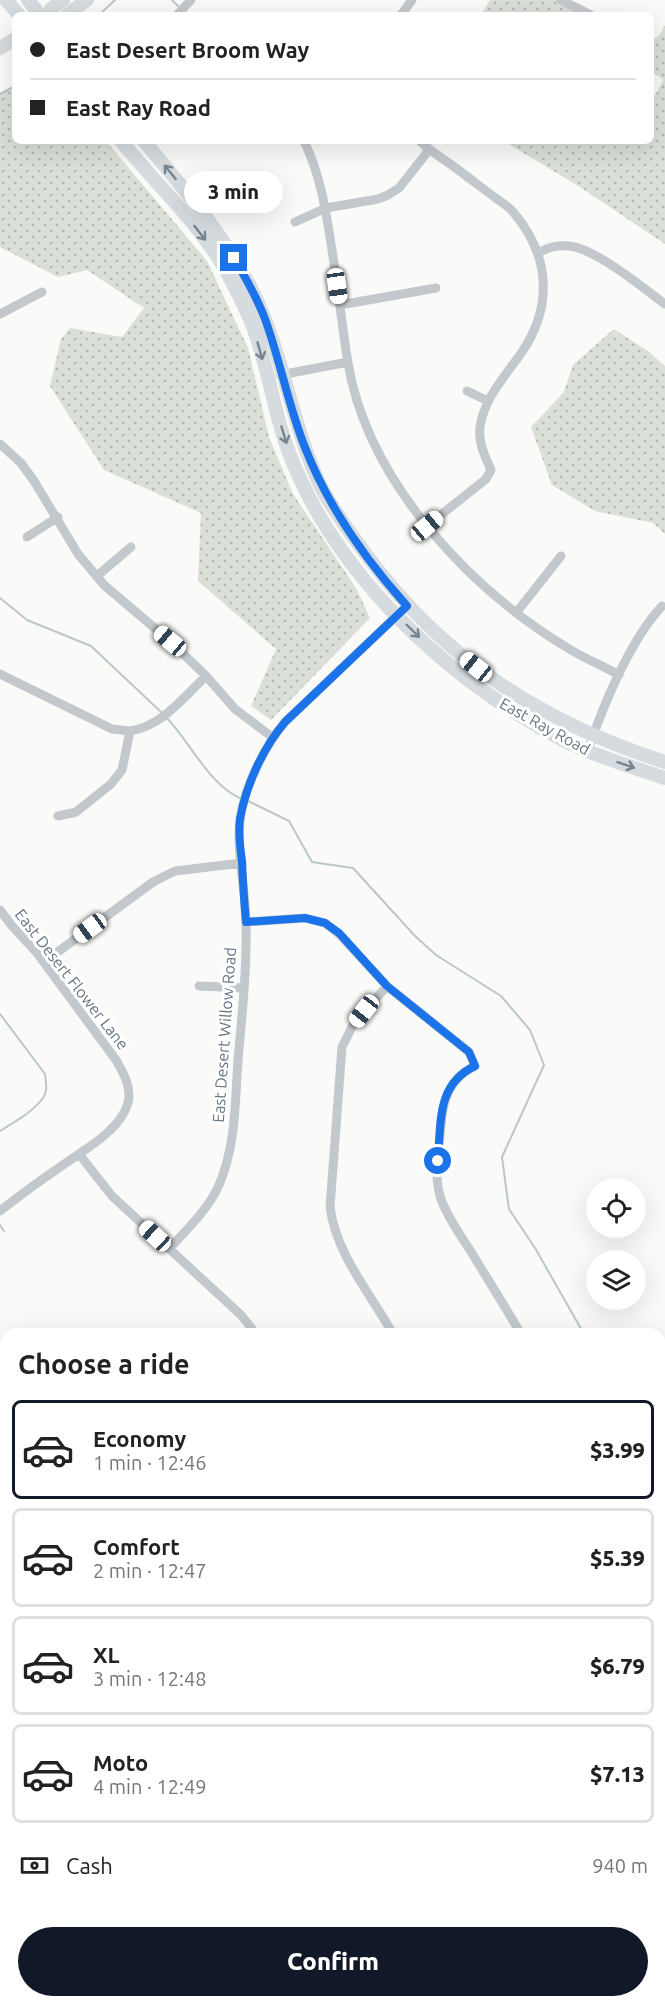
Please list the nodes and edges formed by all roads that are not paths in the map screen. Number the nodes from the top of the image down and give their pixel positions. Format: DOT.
graph roads {
  1 [pos="6,0"];
  2 [pos="28,0"];
  3 [pos="63,0"];
  4 [pos="87,0"];
  5 [pos="561,0"];
  6 [pos="16,12"];
  7 [pos="38,12"];
  8 [pos="50,12"];
  9 [pos="72,12"];
  10 [pos="585,12"];
  11 [pos="124,144"];
  12 [pos="146,144"];
  13 [pos="305,144"];
  14 [pos="423,144"];
  15 [pos="429,150"];
  16 [pos="326,208"];
  17 [pos="295,222"];
  18 [pos="538,253"];
  19 [pos="436,288"];
  20 [pos="42,292"];
  21 [pos="665,304"];
  22 [pos="340,305"];
  23 [pos="0,315"];
  24 [pos="348,362"];
  25 [pos="282,375"];
  26 [pos="267,379"];
  27 [pos="467,391"];
  28 [pos="488,401"];
  29 [pos="0,444"];
  30 [pos="58,517"];
  31 [pos="427,526"];
  32 [pos="27,537"];
  33 [pos="131,547"];
  34 [pos="561,556"];
  35 [pos="97,576"];
  36 [pos="662,606"];
  37 [pos="402,610"];
  38 [pos="516,613"];
  39 [pos="0,674"];
  40 [pos="619,675"];
  41 [pos="206,676"];
  42 [pos="130,731"];
  43 [pos="593,736"];
  44 [pos="272,737"];
  45 [pos="588,750"];
  46 [pos="665,762"];
  47 [pos="665,778"];
  48 [pos="58,816"];
  49 [pos="242,863"];
  50 [pos="0,910"];
  51 [pos="246,922"];
  52 [pos="44,962"];
  53 [pos="199,986"];
  54 [pos="387,986"];
  55 [pos="244,988"];
  56 [pos="79,1154"];
  57 [pos="0,1211"];
  58 [pos="169,1249"];
  59 [pos="251,1328"];
  60 [pos="389,1328"];
  61 [pos="516,1328"];
  1 -- 6 [label="main road"];
  2 -- 7 [label="main road"];
  3 -- 8 [label="main road"];
  4 -- 9 [label="main road"];
  5 -- 10 [label="street"];
  11 -- 26 [label="main road, East Ray Road, one-way"];
  25 -- 12 [label="main road, East Ray Road, one-way"];
  13 -- 16 [label="street"];
  14 -- 15 [label="street"];
  15 -- 16 [label="street"];
  15 -- 18 [label="street"];
  16 -- 17 [label="street"];
  16 -- 22 [label="street"];
  18 -- 21 [label="street"];
  18 -- 28 [label="street"];
  19 -- 22 [label="street"];
  20 -- 23 [label="street"];
  22 -- 24 [label="street"];
  24 -- 25 [label="street"];
  24 -- 31 [label="street"];
  25 -- 26 [label="street"];
  25 -- 37 [label="main road, East Ray Road"];
  26 -- 37 [label="main road, East Ray Road, one-way"];
  27 -- 28 [label="street"];
  28 -- 31 [label="street"];
  29 -- 30 [label="street"];
  30 -- 32 [label="street"];
  30 -- 35 [label="street"];
  31 -- 38 [label="street"];
  33 -- 35 [label="street"];
  34 -- 38 [label="street"];
  35 -- 41 [label="street"];
  36 -- 40 [label="street"];
  37 -- 43 [label="main road, East Ray Road"];
  37 -- 44 [label="street, East Desert Willow Road"];
  37 -- 45 [label="main road, East Ray Road, one-way"];
  38 -- 40 [label="street"];
  39 -- 42 [label="street"];
  40 -- 43 [label="street"];
  41 -- 42 [label="street"];
  41 -- 44 [label="street"];
  42 -- 48 [label="street"];
  43 -- 45 [label="street"];
  43 -- 46 [label="main road, East Ray Road"];
  44 -- 49 [label="street, East Desert Willow Road"];
  45 -- 47 [label="main road, East Ray Road, one-way"];
  49 -- 51 [label="street, East Desert Willow Road"];
  49 -- 52 [label="street"];
  50 -- 52 [label="street, East Desert Flower Lane"];
  51 -- 54 [label="street"];
  51 -- 55 [label="street, East Desert Willow Road"];
  52 -- 56 [label="street, East Desert Flower Lane"];
  53 -- 55 [label="street"];
  54 -- 60 [label="street"];
  54 -- 61 [label="street"];
  55 -- 58 [label="street, East Desert Willow Road"];
  56 -- 57 [label="street"];
  56 -- 58 [label="street"];
  58 -- 59 [label="street"];
}
